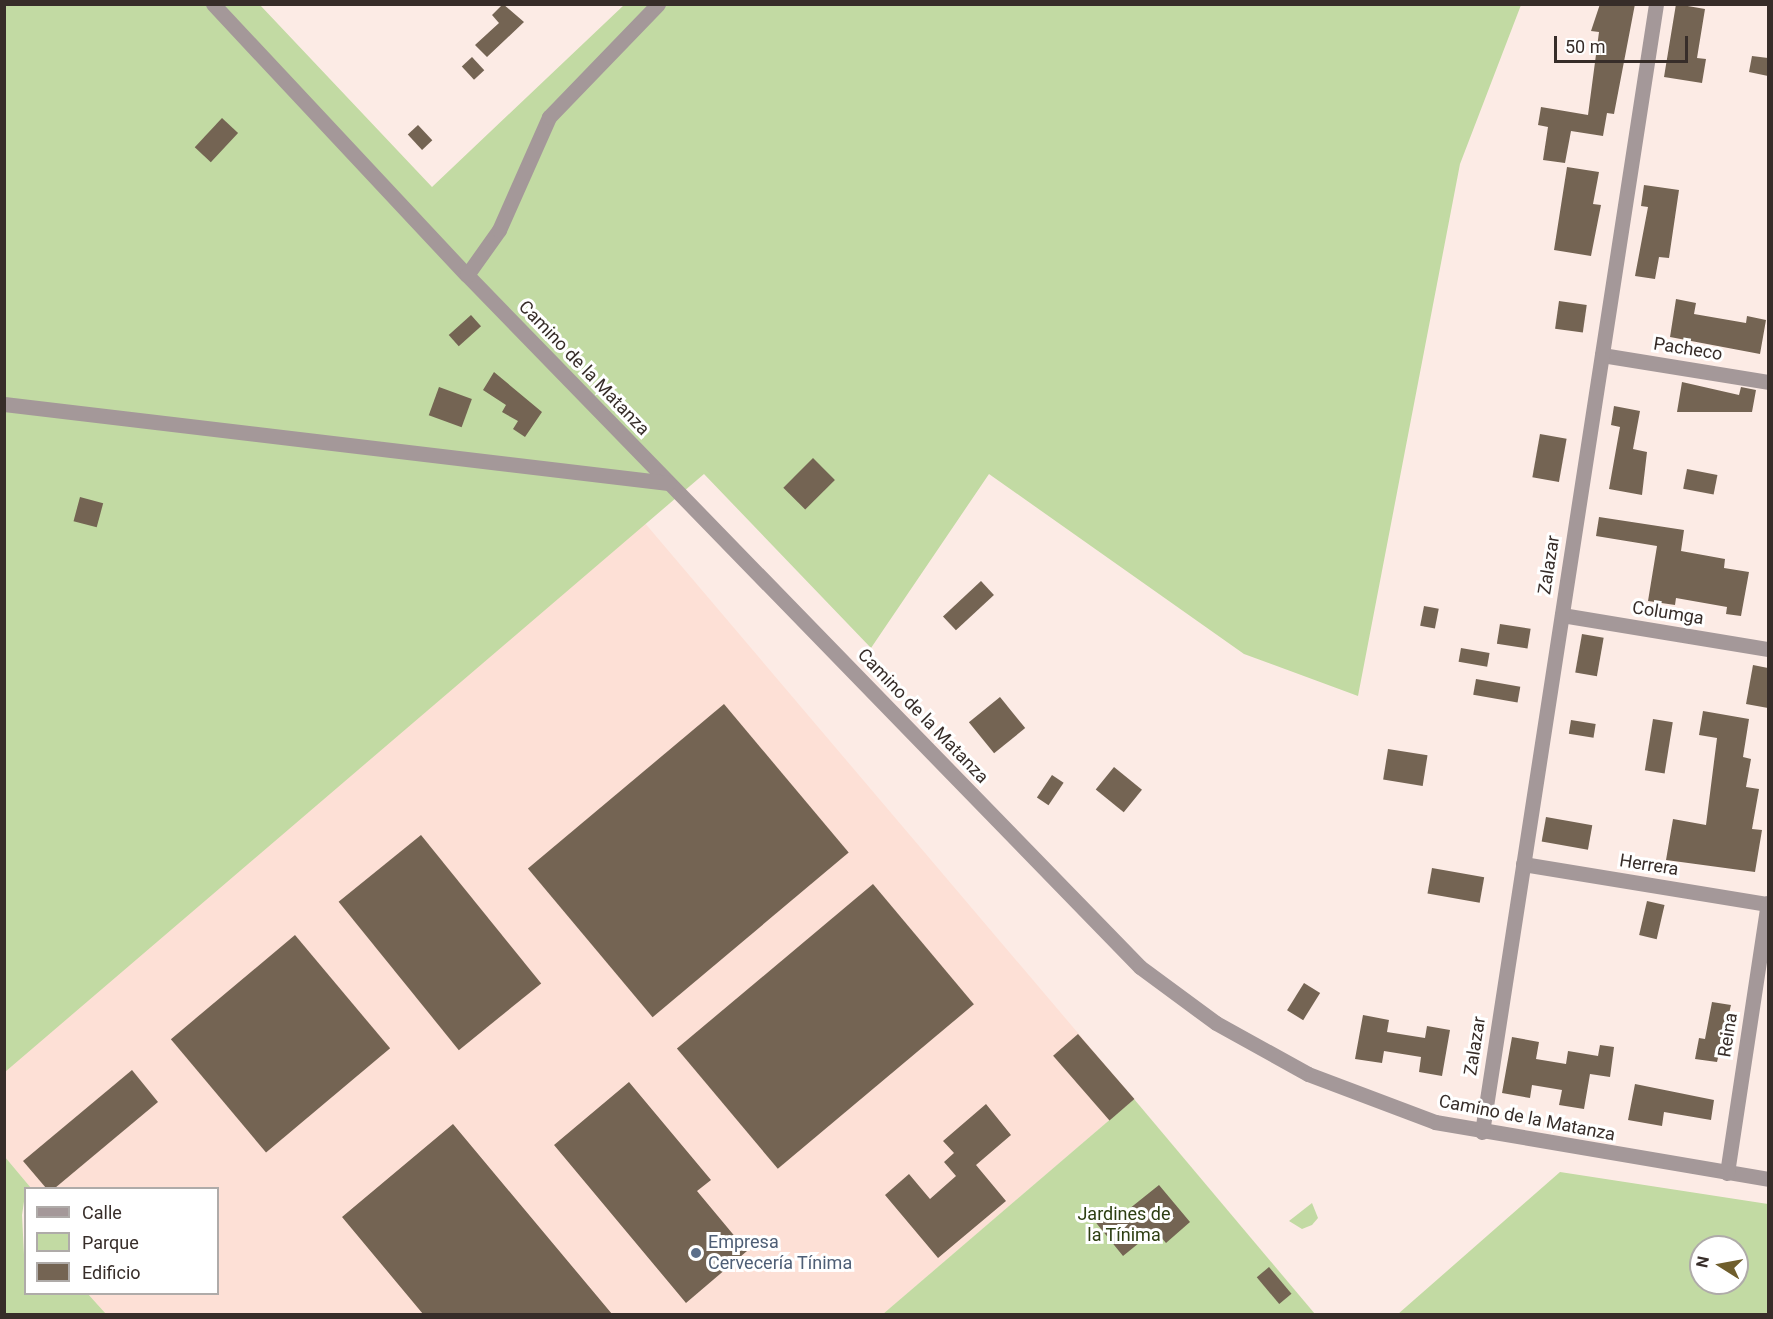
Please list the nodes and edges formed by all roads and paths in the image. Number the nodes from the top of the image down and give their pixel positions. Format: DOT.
graph roads {
  1 [pos="213,4"];
  2 [pos="658,4"];
  3 [pos="1656,4"];
  4 [pos="467,275"];
  5 [pos="1602,355"];
  6 [pos="1768,382"];
  7 [pos="4,404"];
  8 [pos="668,483"];
  9 [pos="1562,615"];
  10 [pos="1768,649"];
  11 [pos="1523,864"];
  12 [pos="1768,904"];
  13 [pos="1482,1132"];
  14 [pos="1727,1173"];
  15 [pos="1768,1179"];
  1 -- 4 [label="street, Camino de la Matanza"];
  2 -- 4 [label="street"];
  3 -- 5 [label="street, Zalazar"];
  4 -- 8 [label="street, Camino de la Matanza"];
  5 -- 6 [label="street, Pacheco"];
  5 -- 9 [label="street, Zalazar"];
  7 -- 8 [label="street"];
  8 -- 13 [label="street, Camino de la Matanza"];
  9 -- 10 [label="street, Columga"];
  9 -- 11 [label="street, Zalazar"];
  11 -- 12 [label="street, Herrera"];
  11 -- 13 [label="street, Zalazar"];
  12 -- 14 [label="street, Reina"];
  13 -- 14 [label="street, Camino de la Matanza"];
  14 -- 15 [label="street, Camino de la Matanza"];
}
